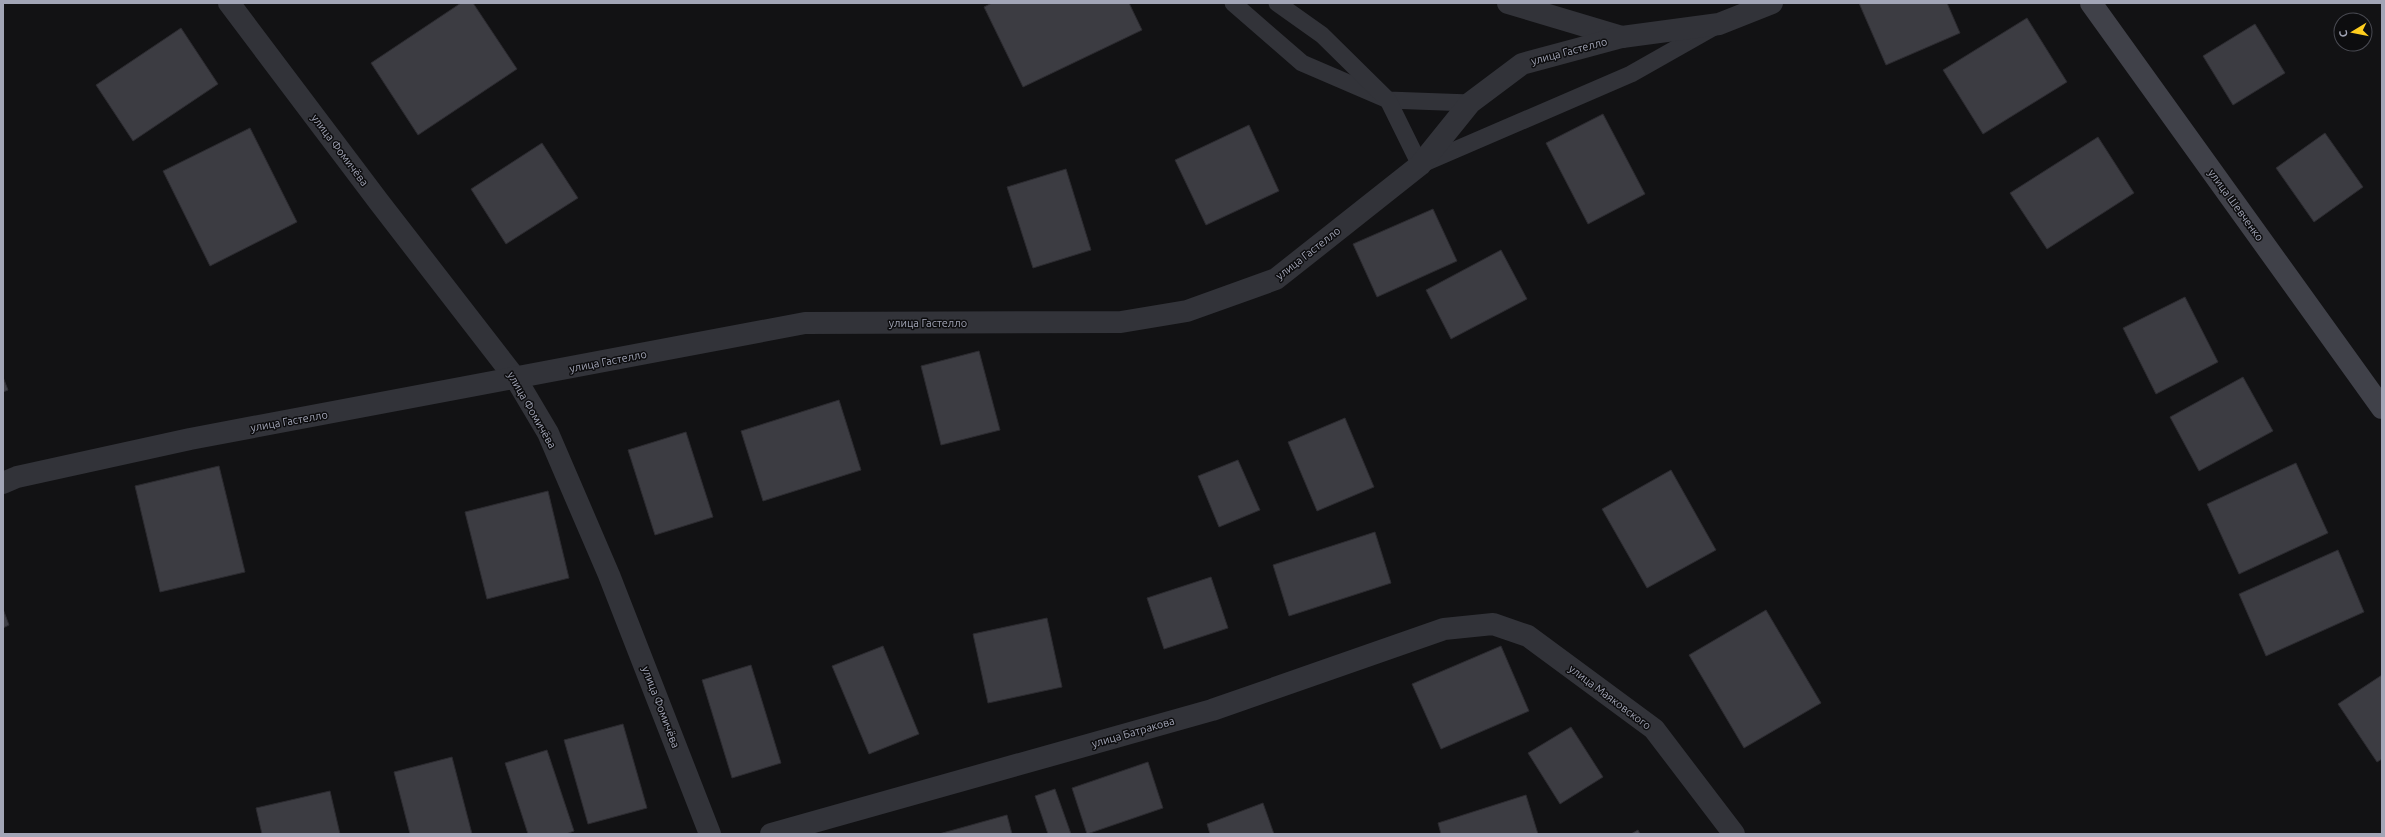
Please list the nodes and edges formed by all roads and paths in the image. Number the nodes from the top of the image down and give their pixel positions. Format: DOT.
graph roads {
  1 [pos="229,3"];
  2 [pos="1233,3"];
  3 [pos="1277,3"];
  4 [pos="1508,3"];
  5 [pos="1772,3"];
  6 [pos="2090,3"];
  7 [pos="1720,24"];
  8 [pos="1622,37"];
  9 [pos="1388,100"];
  10 [pos="1470,103"];
  11 [pos="1420,165"];
  12 [pos="516,379"];
  13 [pos="2382,408"];
  14 [pos="3,483"];
  15 [pos="1493,624"];
  16 [pos="710,834"];
  17 [pos="771,834"];
  18 [pos="1734,834"];
  1 -- 12 [label="street, улица Фомичёва"];
  2 -- 9 [label="lane"];
  3 -- 9 [label="lane"];
  4 -- 8 [label="street"];
  5 -- 7 [label="street, улица Гастелло"];
  6 -- 13 [label="main road, улица Шевченко"];
  7 -- 8 [label="street, улица Гастелло"];
  7 -- 11 [label="lane"];
  8 -- 10 [label="street, улица Гастелло"];
  9 -- 10 [label="lane"];
  9 -- 11 [label="lane"];
  10 -- 11 [label="street, улица Гастелло"];
  11 -- 12 [label="street, улица Гастелло"];
  12 -- 14 [label="street, улица Гастелло"];
  12 -- 16 [label="street, улица Фомичёва"];
  15 -- 17 [label="street, улица Батракова"];
  15 -- 18 [label="street, улица Маяковского"];
}
